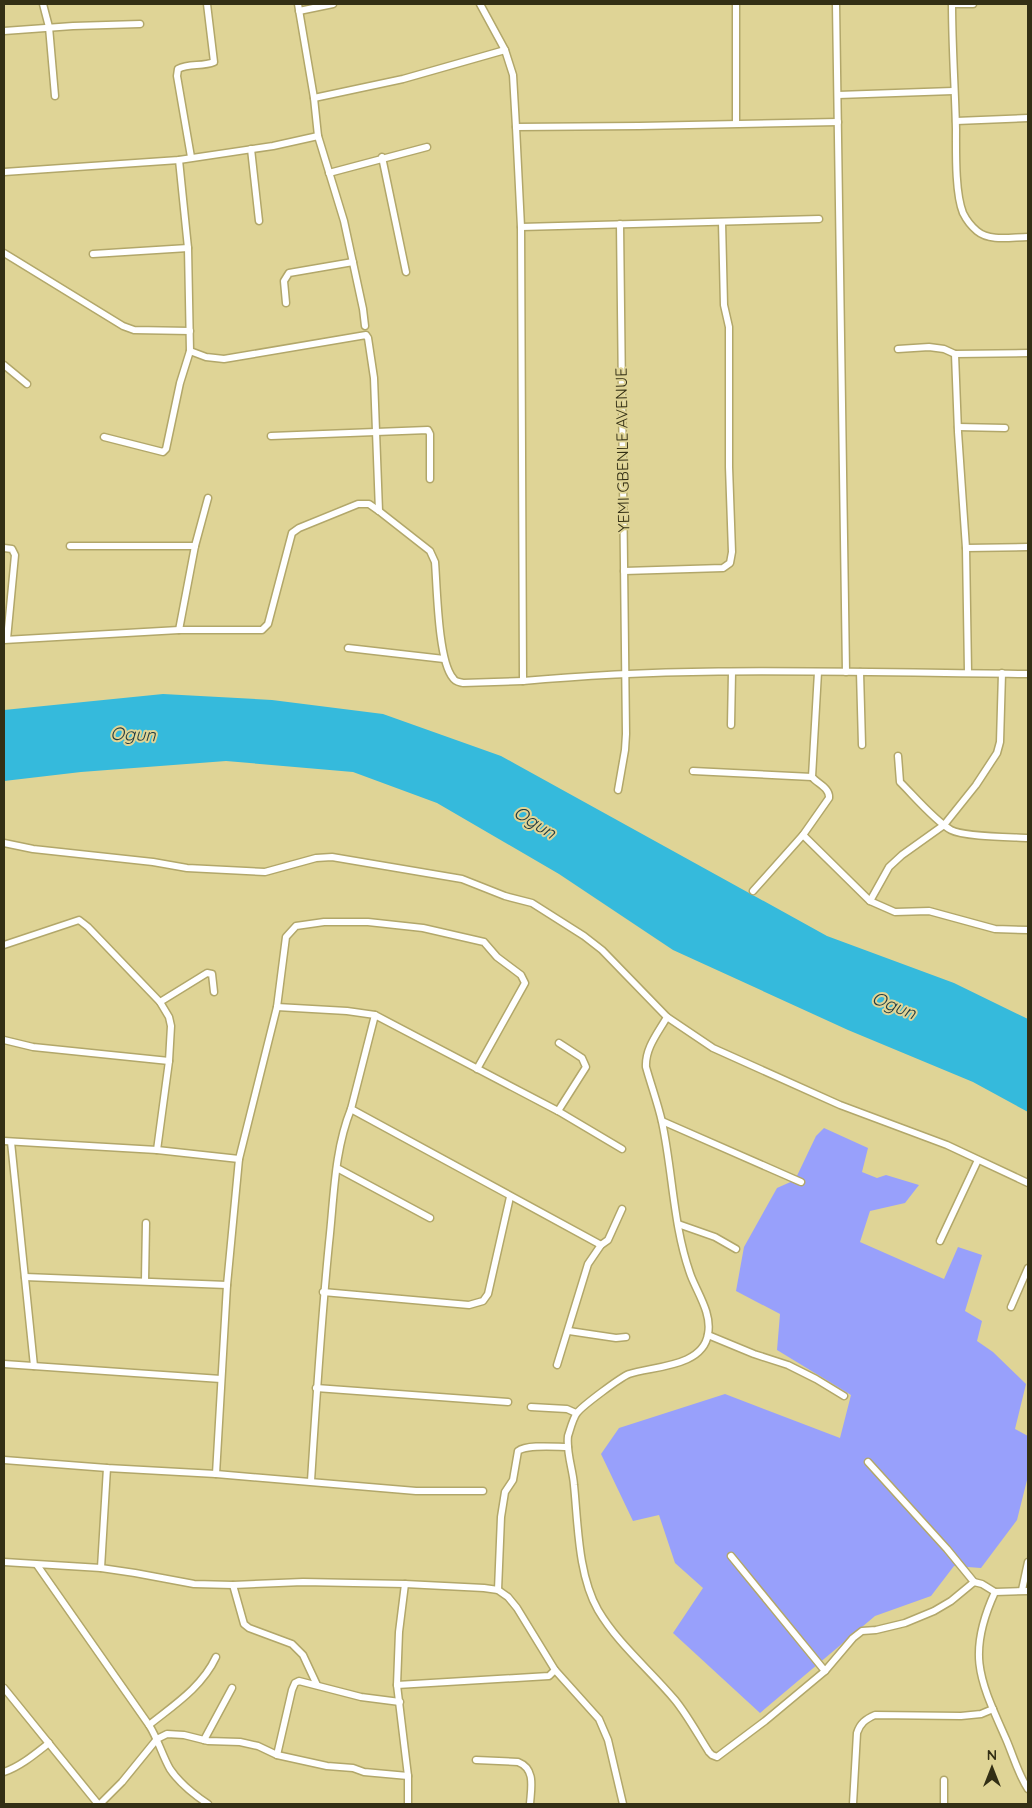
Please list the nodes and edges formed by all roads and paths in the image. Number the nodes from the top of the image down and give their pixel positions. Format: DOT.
graph roads {
  1 [pos="42,4"];
  2 [pos="207,4"];
  3 [pos="298,4"];
  4 [pos="333,4"];
  5 [pos="480,4"];
  6 [pos="736,4"];
  7 [pos="836,4"];
  8 [pos="952,4"];
  9 [pos="973,4"];
  10 [pos="299,11"];
  11 [pos="140,24"];
  12 [pos="49,27"];
  13 [pos="4,31"];
  14 [pos="505,50"];
  15 [pos="953,91"];
  16 [pos="838,95"];
  17 [pos="55,96"];
  18 [pos="314,98"];
  19 [pos="1028,118"];
  20 [pos="838,122"];
  21 [pos="956,122"];
  22 [pos="736,123"];
  23 [pos="516,127"];
  24 [pos="318,136"];
  25 [pos="427,147"];
  26 [pos="251,150"];
  27 [pos="382,157"];
  28 [pos="191,158"];
  29 [pos="179,160"];
  30 [pos="4,172"];
  31 [pos="329,172"];
  32 [pos="819,219"];
  33 [pos="259,221"];
  34 [pos="722,222"];
  35 [pos="620,224"];
  36 [pos="521,227"];
  37 [pos="1028,236"];
  38 [pos="188,248"];
  39 [pos="4,253"];
  40 [pos="93,254"];
  41 [pos="353,262"];
  42 [pos="406,272"];
  43 [pos="286,304"];
  44 [pos="365,326"];
  45 [pos="190,331"];
  46 [pos="898,349"];
  47 [pos="190,351"];
  48 [pos="955,354"];
  49 [pos="1028,354"];
  50 [pos="4,365"];
  51 [pos="27,384"];
  52 [pos="958,427"];
  53 [pos="1005,428"];
  54 [pos="377,432"];
  55 [pos="271,436"];
  56 [pos="104,437"];
  57 [pos="430,479"];
  58 [pos="208,498"];
  59 [pos="379,510"];
  60 [pos="70,546"];
  61 [pos="195,546"];
  62 [pos="1028,547"];
  63 [pos="4,548"];
  64 [pos="966,548"];
  65 [pos="624,571"];
  66 [pos="179,630"];
  67 [pos="6,640"];
  68 [pos="348,648"];
  69 [pos="444,659"];
  70 [pos="732,672"];
  71 [pos="818,672"];
  72 [pos="846,672"];
  73 [pos="860,672"];
  74 [pos="968,672"];
  75 [pos="1002,673"];
  76 [pos="1028,674"];
  77 [pos="624,675"];
  78 [pos="523,681"];
  79 [pos="731,725"];
  80 [pos="862,745"];
  81 [pos="898,756"];
  82 [pos="694,772"];
  83 [pos="812,777"];
  84 [pos="618,790"];
  85 [pos="944,825"];
  86 [pos="803,836"];
  87 [pos="1028,838"];
  88 [pos="4,843"];
  89 [pos="753,891"];
  90 [pos="870,901"];
  91 [pos="1028,930"];
  92 [pos="4,946"];
  93 [pos="214,992"];
  94 [pos="160,1002"];
  95 [pos="277,1007"];
  96 [pos="375,1015"];
  97 [pos="667,1017"];
  98 [pos="4,1040"];
  99 [pos="559,1042"];
  100 [pos="170,1061"];
  101 [pos="477,1069"];
  102 [pos="351,1109"];
  103 [pos="558,1111"];
  104 [pos="662,1121"];
  105 [pos="4,1141"];
  106 [pos="11,1142"];
  107 [pos="622,1149"];
  108 [pos="157,1150"];
  109 [pos="239,1159"];
  110 [pos="978,1160"];
  111 [pos="337,1168"];
  112 [pos="802,1182"];
  113 [pos="1028,1183"];
  114 [pos="510,1197"];
  115 [pos="622,1209"];
  116 [pos="430,1218"];
  117 [pos="146,1223"];
  118 [pos="678,1224"];
  119 [pos="940,1241"];
  120 [pos="601,1245"];
  121 [pos="736,1249"];
  122 [pos="1028,1268"];
  123 [pos="25,1277"];
  124 [pos="145,1281"];
  125 [pos="227,1285"];
  126 [pos="324,1292"];
  127 [pos="1012,1307"];
  128 [pos="569,1331"];
  129 [pos="708,1335"];
  130 [pos="626,1337"];
  131 [pos="4,1364"];
  132 [pos="557,1365"];
  133 [pos="34,1366"];
  134 [pos="221,1379"];
  135 [pos="316,1388"];
  136 [pos="844,1396"];
  137 [pos="508,1402"];
  138 [pos="531,1407"];
  139 [pos="576,1413"];
  140 [pos="568,1447"];
  141 [pos="4,1460"];
  142 [pos="868,1462"];
  143 [pos="108,1468"];
  144 [pos="216,1474"];
  145 [pos="311,1481"];
  146 [pos="483,1491"];
  147 [pos="731,1556"];
  148 [pos="4,1562"];
  149 [pos="1028,1562"];
  150 [pos="37,1565"];
  151 [pos="101,1568"];
  152 [pos="974,1582"];
  153 [pos="405,1584"];
  154 [pos="233,1585"];
  155 [pos="498,1590"];
  156 [pos="1025,1591"];
  157 [pos="995,1592"];
  158 [pos="216,1658"];
  159 [pos="555,1670"];
  160 [pos="825,1672"];
  161 [pos="317,1685"];
  162 [pos="397,1685"];
  163 [pos="4,1688"];
  164 [pos="232,1688"];
  165 [pos="400,1702"];
  166 [pos="993,1709"];
  167 [pos="149,1725"];
  168 [pos="157,1739"];
  169 [pos="204,1740"];
  170 [pos="49,1743"];
  171 [pos="277,1755"];
  172 [pos="476,1760"];
  173 [pos="4,1772"];
  174 [pos="408,1776"];
  175 [pos="944,1780"];
  176 [pos="1028,1788"];
  177 [pos="99,1804"];
  178 [pos="208,1804"];
  179 [pos="408,1804"];
  180 [pos="530,1804"];
  181 [pos="623,1804"];
  182 [pos="853,1804"];
  183 [pos="944,1804"];
  1 -- 12 [label="street"];
  2 -- 28 [label="street"];
  3 -- 10 [label="street"];
  4 -- 10 [label="street"];
  5 -- 14 [label="street"];
  6 -- 22 [label="street"];
  7 -- 16 [label="street"];
  8 -- 9 [label="street"];
  8 -- 15 [label="street"];
  10 -- 18 [label="street"];
  11 -- 12 [label="street"];
  12 -- 13 [label="street"];
  12 -- 17 [label="street"];
  14 -- 18 [label="street"];
  14 -- 23 [label="street"];
  15 -- 16 [label="street"];
  15 -- 21 [label="street"];
  16 -- 20 [label="street"];
  18 -- 24 [label="street"];
  19 -- 21 [label="street"];
  20 -- 22 [label="street"];
  20 -- 72 [label="street"];
  21 -- 37 [label="street"];
  22 -- 23 [label="street"];
  23 -- 36 [label="street"];
  24 -- 26 [label="street"];
  24 -- 31 [label="street"];
  25 -- 27 [label="street"];
  26 -- 28 [label="street"];
  26 -- 33 [label="street"];
  27 -- 31 [label="street"];
  27 -- 42 [label="street"];
  28 -- 29 [label="street"];
  29 -- 30 [label="street"];
  29 -- 38 [label="street"];
  31 -- 41 [label="street"];
  32 -- 34 [label="street"];
  34 -- 35 [label="street"];
  34 -- 65 [label="street"];
  35 -- 36 [label="street"];
  35 -- 65 [label="street, YEMI GBENLE AVENUE"];
  36 -- 78 [label="street"];
  38 -- 40 [label="street"];
  38 -- 45 [label="street"];
  39 -- 45 [label="street"];
  41 -- 43 [label="street"];
  41 -- 44 [label="street"];
  45 -- 47 [label="street"];
  46 -- 48 [label="street"];
  47 -- 54 [label="street"];
  47 -- 56 [label="street"];
  48 -- 49 [label="street"];
  48 -- 52 [label="street"];
  50 -- 51 [label="street"];
  52 -- 53 [label="street"];
  52 -- 64 [label="street"];
  54 -- 55 [label="street"];
  54 -- 57 [label="street"];
  54 -- 59 [label="street"];
  58 -- 61 [label="street"];
  59 -- 66 [label="street"];
  59 -- 69 [label="street"];
  60 -- 61 [label="street"];
  61 -- 66 [label="street"];
  62 -- 64 [label="street"];
  63 -- 67 [label="street"];
  64 -- 74 [label="street"];
  65 -- 77 [label="street, YEMI GBENLE AVENUE"];
  66 -- 67 [label="street"];
  68 -- 69 [label="street"];
  69 -- 78 [label="street"];
  70 -- 71 [label="street"];
  70 -- 77 [label="street"];
  70 -- 79 [label="street"];
  71 -- 72 [label="street"];
  71 -- 83 [label="street"];
  72 -- 73 [label="street"];
  73 -- 74 [label="street"];
  73 -- 80 [label="street"];
  74 -- 75 [label="street"];
  75 -- 76 [label="street"];
  75 -- 85 [label="street"];
  77 -- 78 [label="street"];
  77 -- 84 [label="street, YEMI GBENLE AVENUE"];
  81 -- 85 [label="street"];
  82 -- 83 [label="street"];
  83 -- 86 [label="street"];
  85 -- 87 [label="street"];
  85 -- 90 [label="street"];
  86 -- 89 [label="street"];
  86 -- 90 [label="street"];
  88 -- 97 [label="street"];
  90 -- 91 [label="street"];
  92 -- 94 [label="street"];
  93 -- 94 [label="street"];
  94 -- 100 [label="street"];
  95 -- 96 [label="street"];
  95 -- 101 [label="street"];
  95 -- 109 [label="street"];
  96 -- 101 [label="street"];
  96 -- 102 [label="street"];
  97 -- 104 [label="street"];
  97 -- 110 [label="street"];
  98 -- 100 [label="street"];
  99 -- 103 [label="street"];
  100 -- 108 [label="street"];
  101 -- 103 [label="street"];
  102 -- 111 [label="street"];
  102 -- 114 [label="street"];
  103 -- 107 [label="street"];
  104 -- 112 [label="street"];
  104 -- 118 [label="street"];
  105 -- 106 [label="street"];
  106 -- 108 [label="street"];
  106 -- 123 [label="street"];
  108 -- 109 [label="street"];
  109 -- 125 [label="street"];
  110 -- 113 [label="street"];
  110 -- 119 [label="street"];
  111 -- 116 [label="street"];
  111 -- 126 [label="street"];
  114 -- 120 [label="street"];
  114 -- 126 [label="street"];
  115 -- 120 [label="street"];
  117 -- 124 [label="street"];
  118 -- 121 [label="street"];
  118 -- 129 [label="street"];
  120 -- 128 [label="street"];
  122 -- 127 [label="street"];
  123 -- 124 [label="street"];
  123 -- 133 [label="street"];
  124 -- 125 [label="street"];
  125 -- 134 [label="street"];
  126 -- 135 [label="street"];
  128 -- 130 [label="street"];
  128 -- 132 [label="street"];
  129 -- 136 [label="street"];
  129 -- 139 [label="street"];
  131 -- 133 [label="street"];
  133 -- 134 [label="street"];
  134 -- 144 [label="street"];
  135 -- 137 [label="street"];
  135 -- 145 [label="street"];
  138 -- 139 [label="street"];
  139 -- 140 [label="street"];
  140 -- 155 [label="street"];
  140 -- 160 [label="street"];
  141 -- 143 [label="street"];
  142 -- 152 [label="street"];
  143 -- 144 [label="street"];
  143 -- 151 [label="street"];
  144 -- 145 [label="street"];
  145 -- 146 [label="street"];
  147 -- 160 [label="street"];
  148 -- 150 [label="street"];
  149 -- 156 [label="street"];
  150 -- 151 [label="street"];
  150 -- 167 [label="street"];
  151 -- 154 [label="street"];
  152 -- 157 [label="street"];
  152 -- 160 [label="street"];
  153 -- 154 [label="street"];
  153 -- 155 [label="street"];
  153 -- 162 [label="street"];
  154 -- 161 [label="street"];
  155 -- 159 [label="street"];
  156 -- 157 [label="street"];
  157 -- 166 [label="street"];
  158 -- 167 [label="street"];
  159 -- 162 [label="street"];
  159 -- 181 [label="street"];
  161 -- 165 [label="street"];
  161 -- 171 [label="street"];
  162 -- 165 [label="street"];
  163 -- 170 [label="street"];
  164 -- 169 [label="street"];
  165 -- 174 [label="street"];
  166 -- 176 [label="street"];
  166 -- 182 [label="street"];
  167 -- 168 [label="street"];
  168 -- 169 [label="street"];
  168 -- 177 [label="street"];
  168 -- 178 [label="street"];
  169 -- 171 [label="street"];
  170 -- 173 [label="street"];
  170 -- 177 [label="street"];
  171 -- 174 [label="street"];
  172 -- 180 [label="street"];
  174 -- 179 [label="street"];
  175 -- 183 [label="street"];
}
